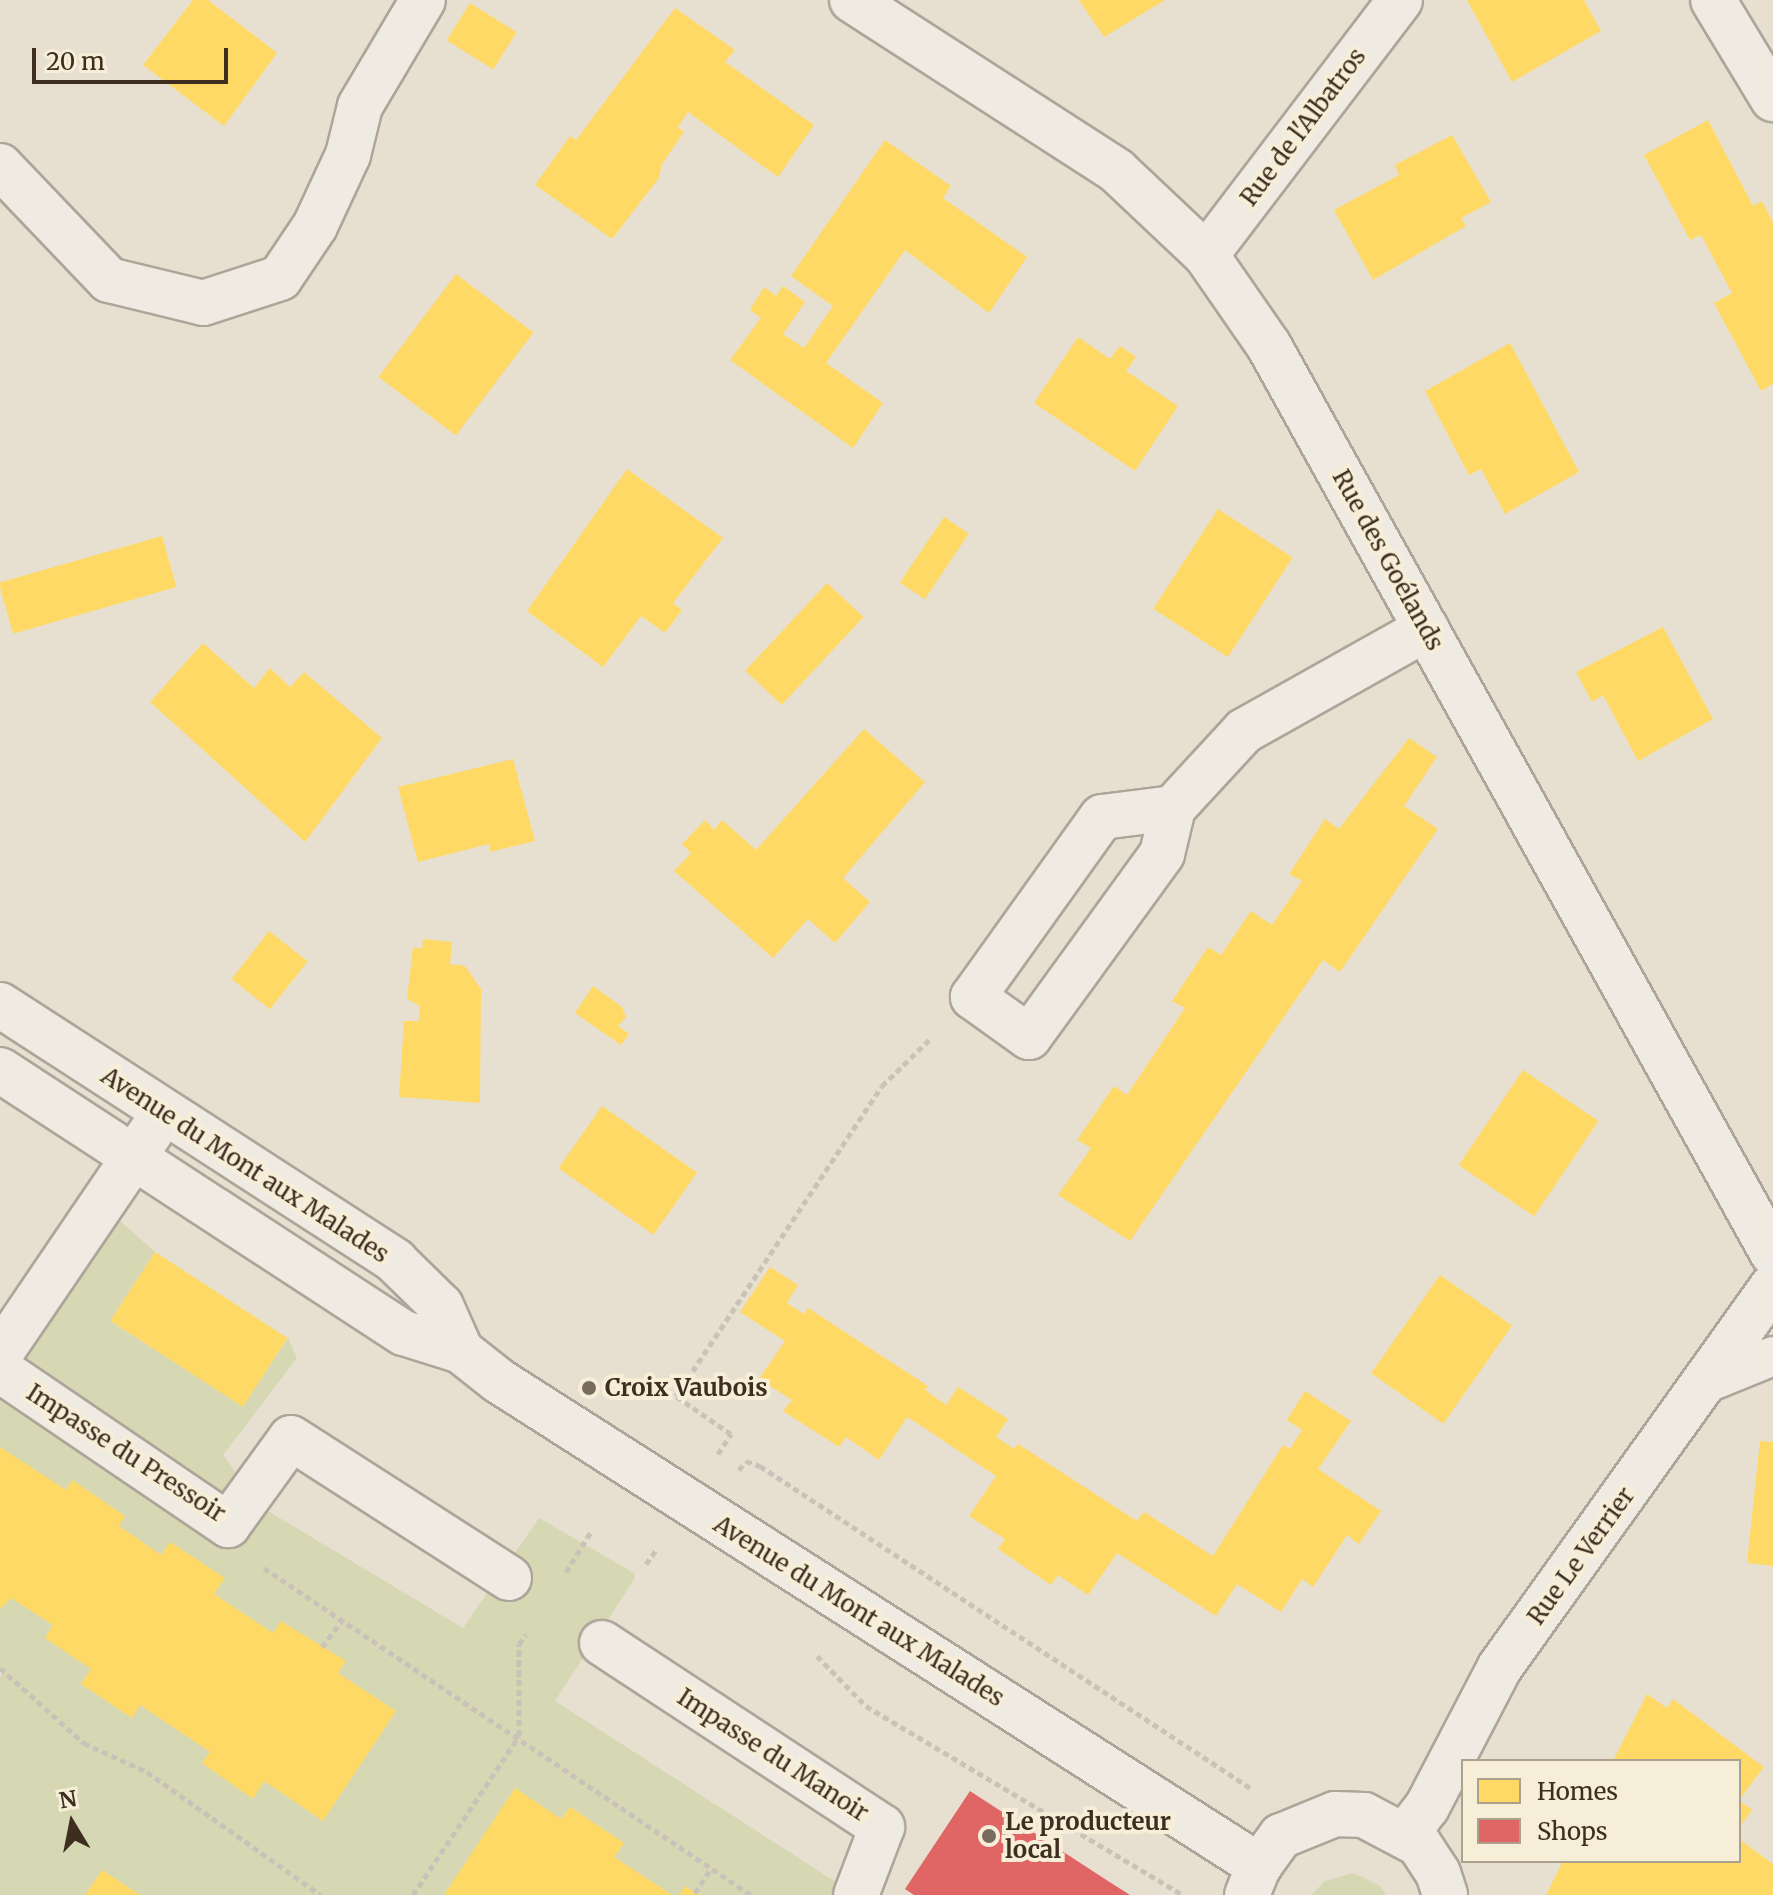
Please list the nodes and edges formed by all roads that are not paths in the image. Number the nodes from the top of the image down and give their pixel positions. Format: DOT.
graph roads {
  1 [pos="423,0"];
  2 [pos="852,0"];
  3 [pos="1400,0"];
  4 [pos="1713,0"];
  5 [pos="1772,102"];
  6 [pos="0,166"];
  7 [pos="1206,255"];
  8 [pos="1426,629"];
  9 [pos="1173,808"];
  10 [pos="0,1005"];
  11 [pos="0,1070"];
  12 [pos="164,1113"];
  13 [pos="126,1168"];
  14 [pos="1773,1254"];
  15 [pos="1773,1286"];
  16 [pos="461,1351"];
  17 [pos="0,1354"];
  18 [pos="1773,1356"];
  19 [pos="0,1370"];
  20 [pos="1707,1383"];
  21 [pos="509,1578"];
  22 [pos="602,1643"];
  23 [pos="1405,1835"];
  24 [pos="1253,1880"];
  25 [pos="856,1895"];
  26 [pos="1445,1895"];
  1 -- 6 [label="street"];
  2 -- 7 [label="street, Rue des Goélands"];
  3 -- 7 [label="street, Rue de l'Albatros"];
  4 -- 5 [label="street"];
  7 -- 8 [label="street, Rue des Goélands"];
  8 -- 9 [label="street"];
  8 -- 14 [label="street, Rue des Goélands"];
  9 -- 9 [label="street"];
  10 -- 12 [label="street, Avenue du Mont aux Malades"];
  11 -- 13 [label="street, Avenue du Mont aux Malades"];
  12 -- 13 [label="street"];
  12 -- 16 [label="street, Avenue du Mont aux Malades"];
  13 -- 16 [label="street, Avenue du Mont aux Malades"];
  13 -- 17 [label="street"];
  15 -- 20 [label="street, Rue Le Verrier"];
  16 -- 24 [label="street, Avenue du Mont aux Malades"];
  18 -- 20 [label="lane"];
  19 -- 21 [label="street, Impasse du Pressoir"];
  20 -- 23 [label="street, Rue Le Verrier"];
  22 -- 25 [label="street, Impasse du Manoir"];
  23 -- 24 [label="street"];
  23 -- 26 [label="street"];
}
